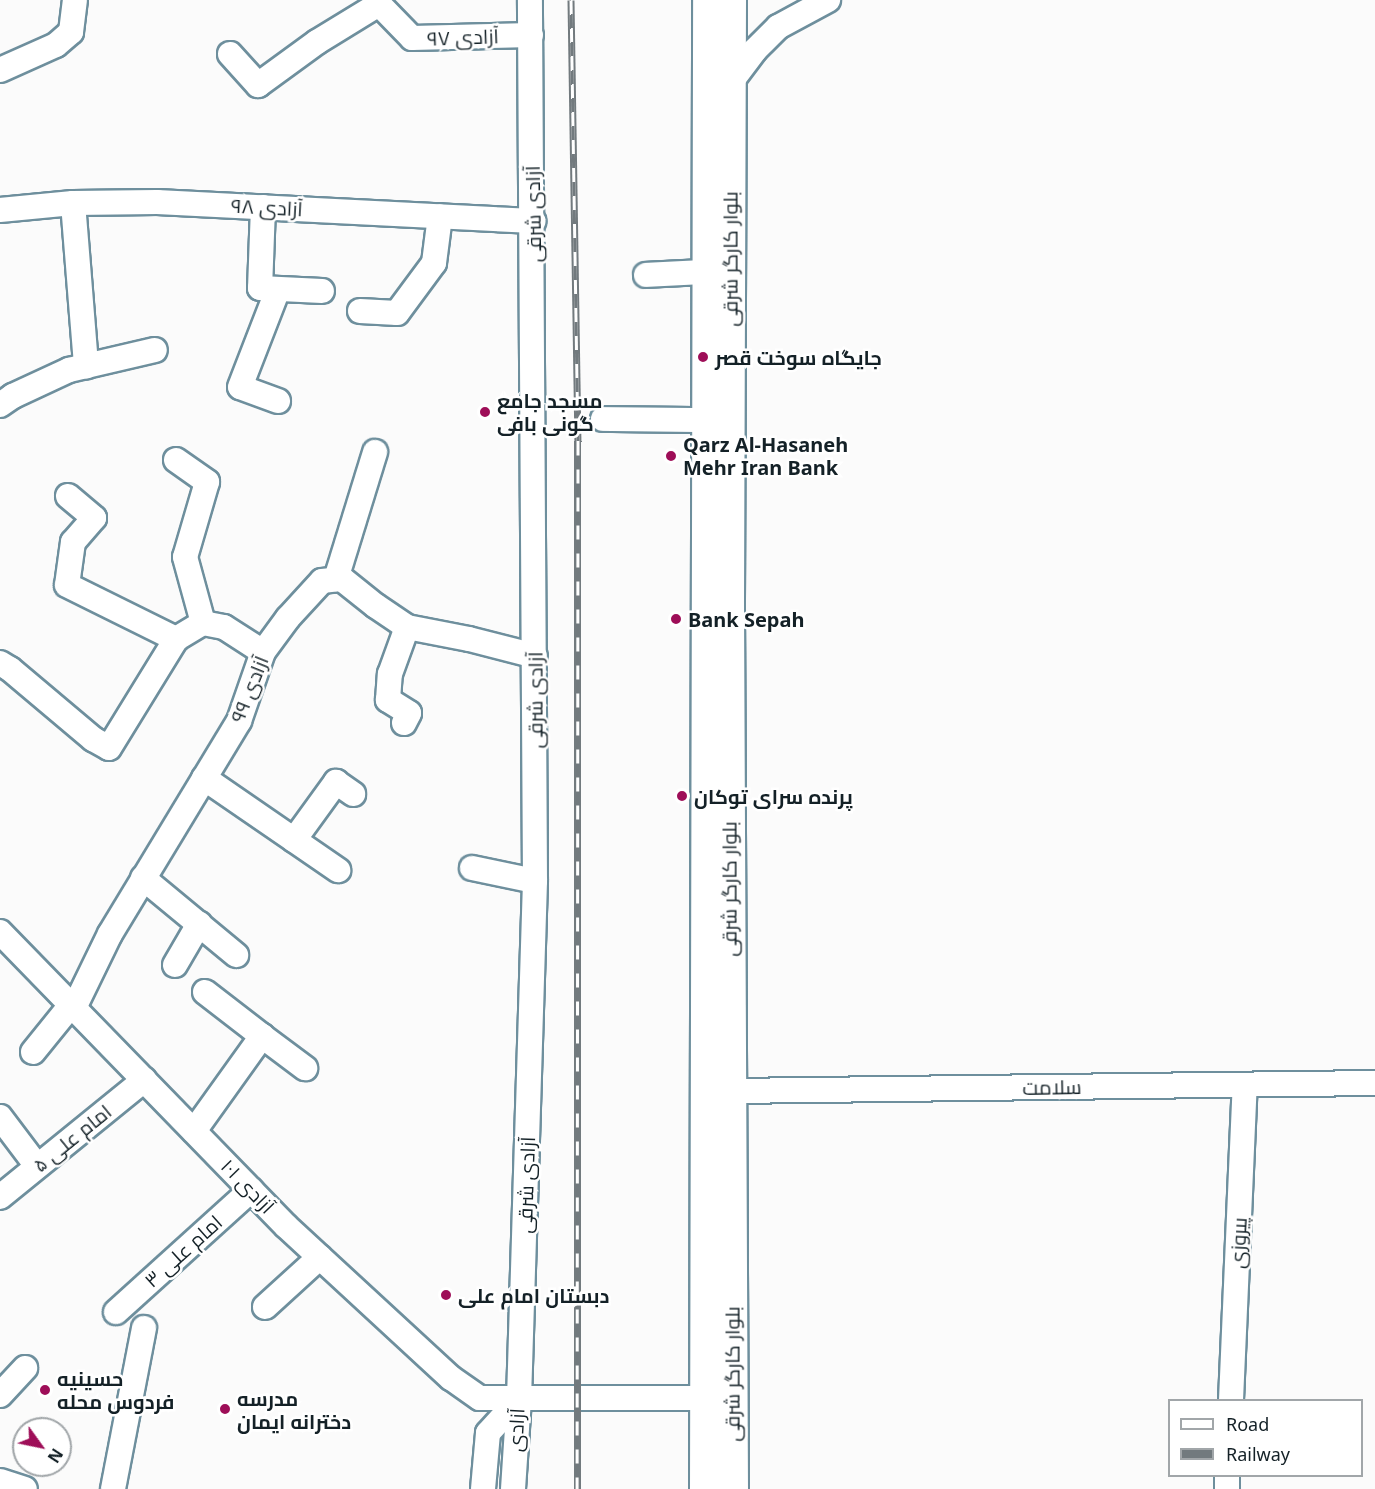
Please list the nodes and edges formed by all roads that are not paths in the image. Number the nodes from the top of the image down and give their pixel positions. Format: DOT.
graph roads {
  1 [pos="75,0"];
  2 [pos="530,0"];
  3 [pos="708,0"];
  4 [pos="731,0"];
  5 [pos="828,0"];
  6 [pos="377,2"];
  7 [pos="531,35"];
  8 [pos="230,54"];
  9 [pos="0,70"];
  10 [pos="731,82"];
  11 [pos="74,203"];
  12 [pos="263,207"];
  13 [pos="0,210"];
  14 [pos="440,216"];
  15 [pos="534,221"];
  16 [pos="706,272"];
  17 [pos="646,275"];
  18 [pos="278,289"];
  19 [pos="322,291"];
  20 [pos="360,311"];
  21 [pos="155,350"];
  22 [pos="86,366"];
  23 [pos="278,401"];
  24 [pos="0,405"];
  25 [pos="603,419"];
  26 [pos="706,420"];
  27 [pos="375,452"];
  28 [pos="176,460"];
  29 [pos="68,496"];
  30 [pos="336,579"];
  31 [pos="717,608"];
  32 [pos="203,623"];
  33 [pos="407,627"];
  34 [pos="177,639"];
  35 [pos="263,652"];
  36 [pos="535,656"];
  37 [pos="0,663"];
  38 [pos="404,723"];
  39 [pos="204,778"];
  40 [pos="353,794"];
  41 [pos="294,840"];
  42 [pos="472,868"];
  43 [pos="338,870"];
  44 [pos="143,879"];
  45 [pos="535,881"];
  46 [pos="199,924"];
  47 [pos="0,932"];
  48 [pos="236,955"];
  49 [pos="175,965"];
  50 [pos="205,992"];
  51 [pos="73,1006"];
  52 [pos="262,1036"];
  53 [pos="33,1052"];
  54 [pos="305,1068"];
  55 [pos="144,1080"];
  56 [pos="1375,1083"];
  57 [pos="1245,1085"];
  58 [pos="730,1091"];
  59 [pos="0,1117"];
  60 [pos="194,1131"];
  61 [pos="37,1166"];
  62 [pos="251,1190"];
  63 [pos="0,1197"];
  64 [pos="320,1257"];
  65 [pos="265,1307"];
  66 [pos="116,1312"];
  67 [pos="144,1328"];
  68 [pos="25,1368"];
  69 [pos="0,1395"];
  70 [pos="706,1398"];
  71 [pos="519,1399"];
  72 [pos="1231,1399"];
  73 [pos="0,1481"];
  74 [pos="25,1489"];
  75 [pos="113,1489"];
  76 [pos="483,1489"];
  77 [pos="513,1489"];
  78 [pos="705,1489"];
  79 [pos="733,1489"];
  1 -- 9 [label="street"];
  2 -- 7 [label="street, آزادی شرقی"];
  3 -- 16 [label="main road, بلوار کارگر شرقی"];
  4 -- 10 [label="main road, بلوار کارگر شرقی"];
  5 -- 10 [label="street"];
  6 -- 7 [label="street, آزادی ۹۷"];
  6 -- 8 [label="street"];
  7 -- 15 [label="street, آزادی شرقی"];
  10 -- 31 [label="main road, بلوار کارگر شرقی"];
  11 -- 12 [label="street, آزادی ۹۸"];
  11 -- 13 [label="street, آزادی ۹۸"];
  11 -- 22 [label="street"];
  12 -- 14 [label="street, آزادی ۹۸"];
  12 -- 18 [label="street"];
  14 -- 15 [label="street, آزادی ۹۸"];
  14 -- 20 [label="street"];
  15 -- 36 [label="street, آزادی شرقی"];
  16 -- 17 [label="street"];
  16 -- 26 [label="main road, بلوار کارگر شرقی"];
  18 -- 19 [label="street"];
  18 -- 23 [label="street"];
  21 -- 22 [label="street"];
  22 -- 24 [label="street"];
  25 -- 26 [label="street"];
  26 -- 31 [label="main road, بلوار کارگر شرقی"];
  27 -- 30 [label="street"];
  28 -- 32 [label="street"];
  29 -- 34 [label="street"];
  30 -- 33 [label="street"];
  30 -- 35 [label="street, آزادی ٩٩"];
  31 -- 58 [label="main road, بلوار کارگر شرقی"];
  31 -- 70 [label="main road, بلوار کارگر شرقی"];
  32 -- 34 [label="street"];
  32 -- 35 [label="street"];
  33 -- 36 [label="street"];
  33 -- 38 [label="street"];
  34 -- 37 [label="street"];
  35 -- 39 [label="street, آزادی ٩٩"];
  36 -- 45 [label="street, آزادی شرقی"];
  39 -- 41 [label="street"];
  39 -- 44 [label="street, آزادی ٩٩"];
  40 -- 41 [label="street"];
  41 -- 43 [label="street"];
  42 -- 45 [label="street"];
  44 -- 46 [label="street"];
  44 -- 51 [label="street, آزادی ٩٩"];
  45 -- 71 [label="street, آزادی شرقی"];
  46 -- 48 [label="street"];
  46 -- 49 [label="street"];
  47 -- 51 [label="street, آزادی ۱۰۱"];
  50 -- 52 [label="street"];
  51 -- 53 [label="street, آزادی ٩٩"];
  51 -- 55 [label="street, آزادی ۱۰۱"];
  52 -- 54 [label="street"];
  52 -- 60 [label="street"];
  55 -- 60 [label="street, آزادی ۱۰۱"];
  55 -- 61 [label="street, امام علی ۵"];
  56 -- 57 [label="street, سلامت"];
  57 -- 58 [label="street, سلامت"];
  57 -- 72 [label="street, پیروزی"];
  58 -- 79 [label="main road, بلوار کارگر شرقی"];
  59 -- 61 [label="street"];
  60 -- 62 [label="street, آزادی ۱۰۱"];
  61 -- 63 [label="street, امام علی ۵"];
  62 -- 64 [label="street, آزادی ۱۰۱"];
  62 -- 66 [label="street, امام علی ۳"];
  64 -- 65 [label="street"];
  64 -- 71 [label="street, آزادی ۱۰۱"];
  67 -- 75 [label="street"];
  68 -- 69 [label="street"];
  70 -- 71 [label="street, آزادی ۱۰۱"];
  70 -- 78 [label="main road, بلوار کارگر شرقی"];
  71 -- 76 [label="street, آزادی"];
  71 -- 77 [label="street, آزادی"];
  73 -- 74 [label="street"];
}
